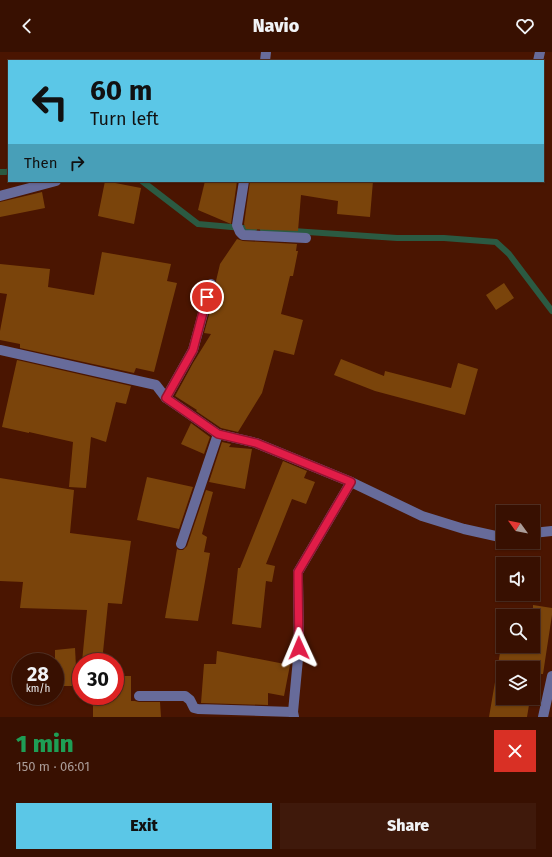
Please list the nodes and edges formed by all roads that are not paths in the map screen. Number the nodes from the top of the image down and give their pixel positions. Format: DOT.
graph roads {
  1 [pos="52,182"];
  2 [pos="244,182"];
  3 [pos="0,196"];
  4 [pos="306,238"];
  5 [pos="211,284"];
  6 [pos="0,350"];
  7 [pos="166,398"];
  8 [pos="218,434"];
  9 [pos="351,482"];
  10 [pos="552,531"];
  11 [pos="540,532"];
  12 [pos="496,536"];
  13 [pos="181,544"];
  14 [pos="552,676"];
  15 [pos="139,696"];
  16 [pos="294,714"];
  17 [pos="543,717"];
  1 -- 3 [label="street"];
  2 -- 4 [label="street"];
  5 -- 7 [label="street"];
  6 -- 7 [label="street"];
  7 -- 8 [label="street"];
  8 -- 9 [label="street"];
  8 -- 13 [label="street"];
  9 -- 12 [label="street"];
  9 -- 16 [label="street"];
  10 -- 11 [label="street"];
  14 -- 17 [label="street"];
  15 -- 16 [label="street"];
}
